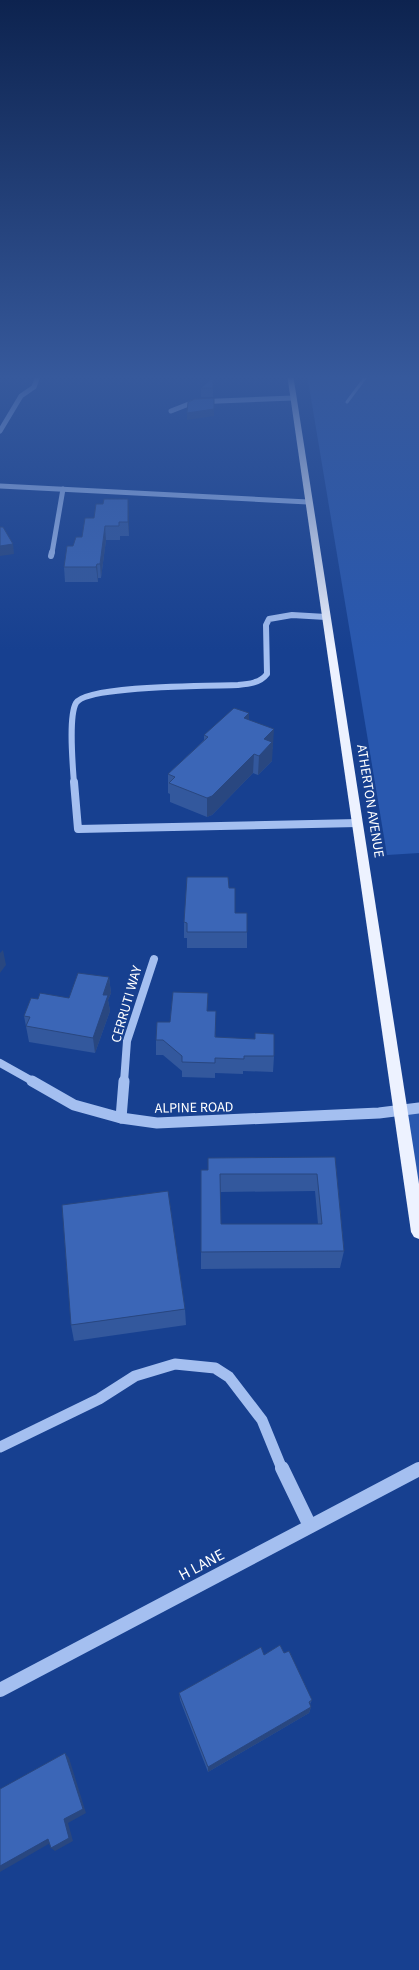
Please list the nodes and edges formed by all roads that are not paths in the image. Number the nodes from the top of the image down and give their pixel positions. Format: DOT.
graph roads {
  1 [pos="303,466"];
  2 [pos="0,486"];
  3 [pos="63,489"];
  4 [pos="308,502"];
  5 [pos="51,556"];
  6 [pos="326,616"];
  7 [pos="358,823"];
  8 [pos="154,958"];
  9 [pos="0,1063"];
  10 [pos="419,1108"];
  11 [pos="401,1111"];
  12 [pos="121,1118"];
  13 [pos="419,1232"];
  14 [pos="0,1447"];
  15 [pos="419,1469"];
  16 [pos="310,1526"];
  17 [pos="0,1690"];
  1 -- 4 [label="main road, ATHERTON AVENUE"];
  2 -- 3 [label="street"];
  3 -- 4 [label="street"];
  3 -- 5 [label="lane"];
  4 -- 6 [label="main road, ATHERTON AVENUE"];
  6 -- 7 [label="main road, ATHERTON AVENUE"];
  6 -- 7 [label="street"];
  7 -- 11 [label="main road, ATHERTON AVENUE"];
  8 -- 12 [label="street, CERRUTI WAY"];
  9 -- 12 [label="street, ALPINE ROAD"];
  10 -- 11 [label="street, ALPINE ROAD"];
  11 -- 12 [label="street, ALPINE ROAD"];
  11 -- 13 [label="main road, ATHERTON AVENUE"];
  14 -- 16 [label="street"];
  15 -- 16 [label="street, H LANE"];
  16 -- 17 [label="street, H LANE"];
}
